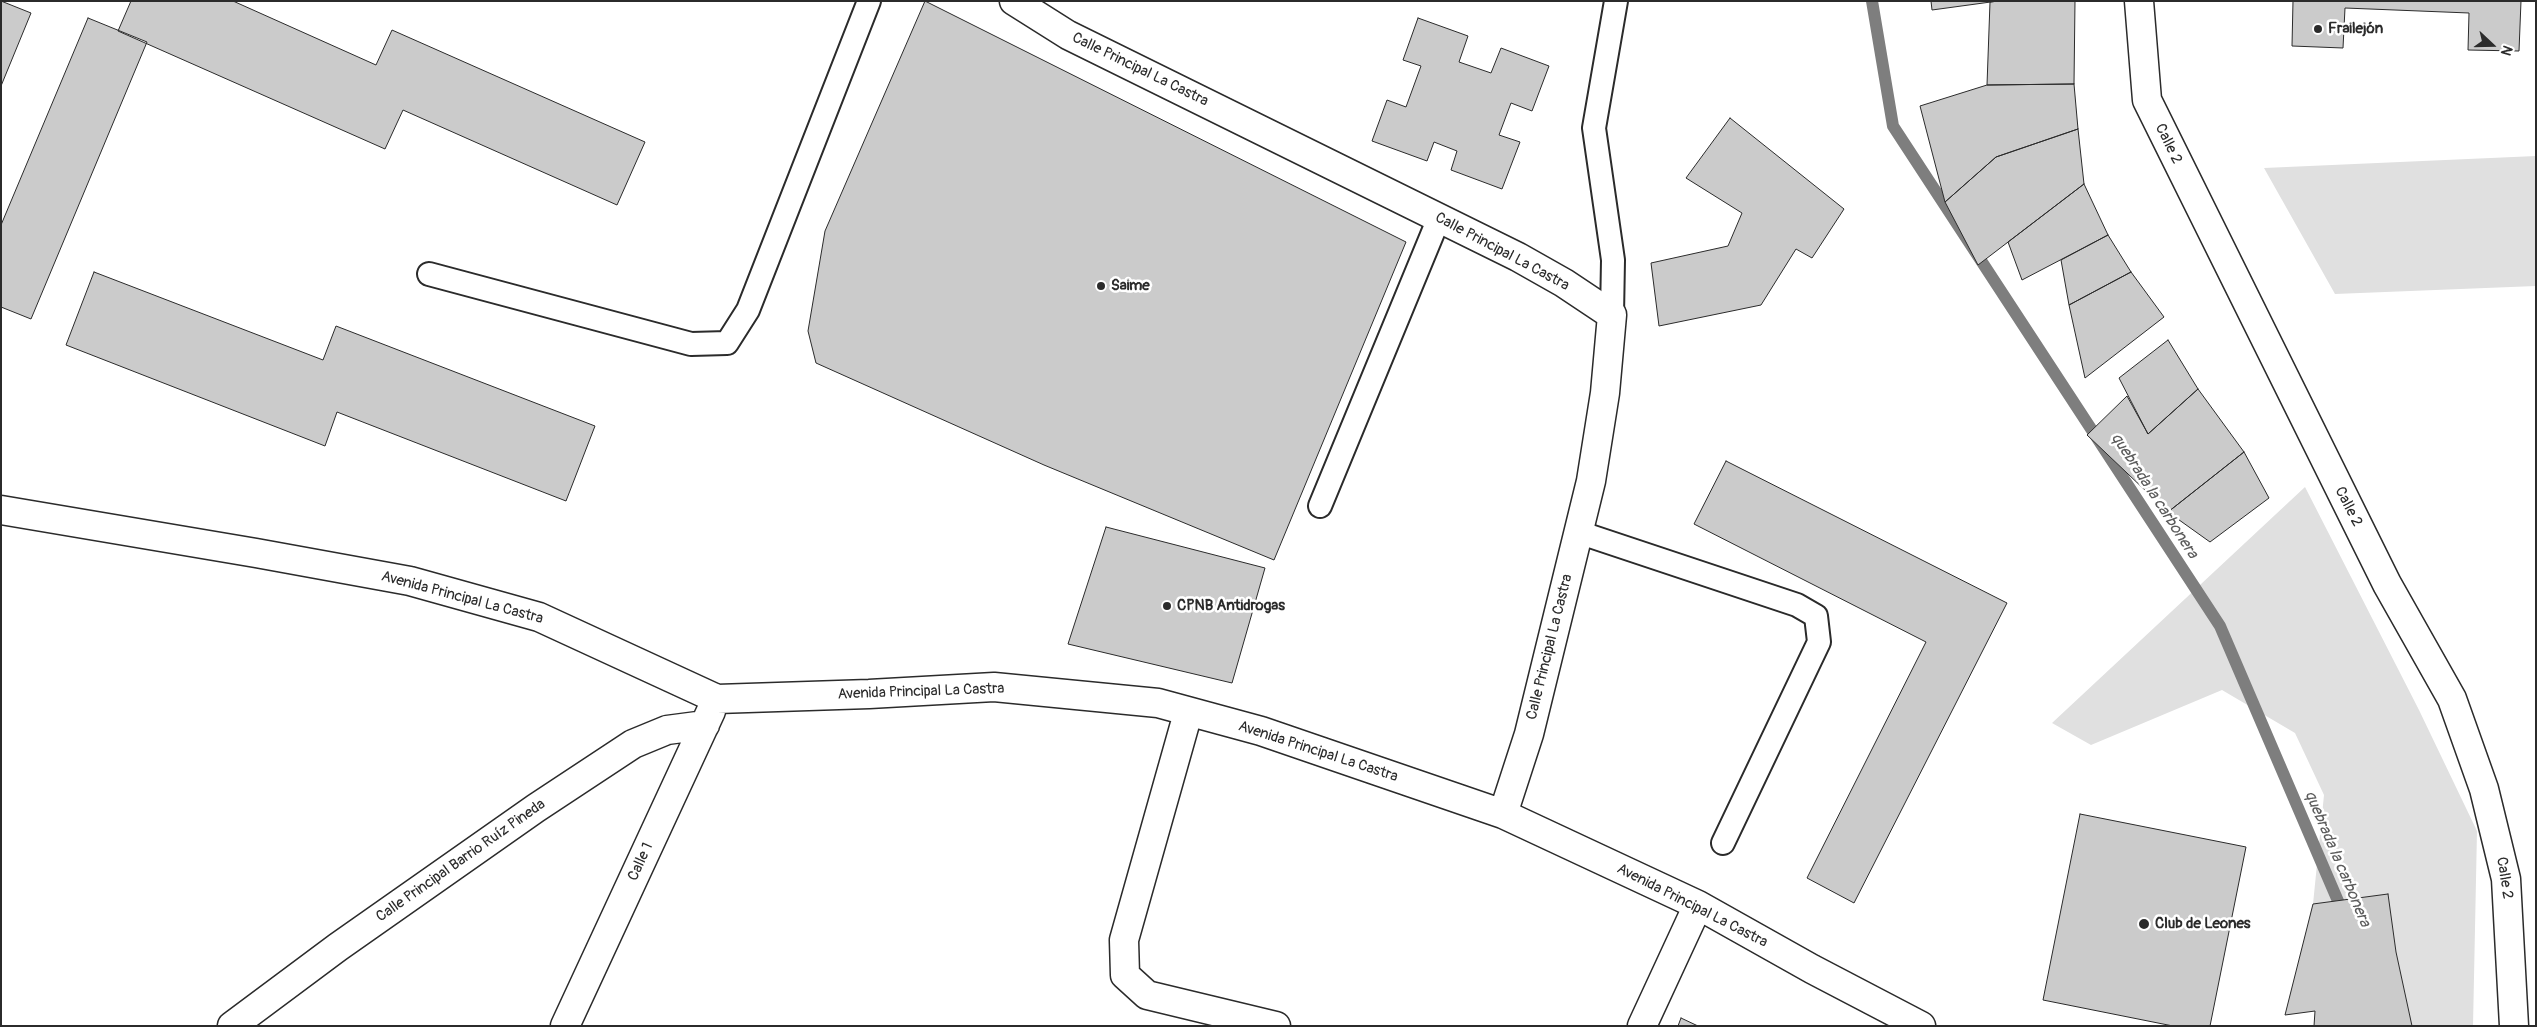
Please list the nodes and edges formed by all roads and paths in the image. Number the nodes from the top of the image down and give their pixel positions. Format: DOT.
graph roads {
  1 [pos="869,1"];
  2 [pos="1014,1"];
  3 [pos="1616,1"];
  4 [pos="2140,1"];
  5 [pos="1438,218"];
  6 [pos="429,274"];
  7 [pos="1612,315"];
  8 [pos="1320,506"];
  9 [pos="1,510"];
  10 [pos="1578,532"];
  11 [pos="717,699"];
  12 [pos="1188,713"];
  13 [pos="705,725"];
  14 [pos="1503,814"];
  15 [pos="1723,844"];
  16 [pos="1698,905"];
  17 [pos="232,1026"];
  18 [pos="565,1026"];
  19 [pos="1276,1026"];
  20 [pos="1642,1026"];
  21 [pos="1921,1026"];
  22 [pos="2514,1026"];
  1 -- 6 [label="lane"];
  2 -- 5 [label="street, Calle Principal La Castra"];
  3 -- 7 [label="lane"];
  4 -- 22 [label="street, Calle 2"];
  5 -- 7 [label="street, Calle Principal La Castra"];
  5 -- 8 [label="lane"];
  7 -- 10 [label="street, Calle Principal La Castra"];
  9 -- 11 [label="street, Avenida Principal La Castra"];
  10 -- 14 [label="street, Calle Principal La Castra"];
  10 -- 15 [label="lane"];
  11 -- 12 [label="street, Avenida Principal La Castra"];
  11 -- 13 [label="street, Calle 1"];
  12 -- 14 [label="street, Avenida Principal La Castra"];
  12 -- 19 [label="street"];
  13 -- 17 [label="street, Calle Principal Barrio Ruíz Pineda"];
  13 -- 18 [label="street, Calle 1"];
  14 -- 16 [label="street, Avenida Principal La Castra"];
  16 -- 20 [label="street"];
  16 -- 21 [label="street, Avenida Principal La Castra"];
}
